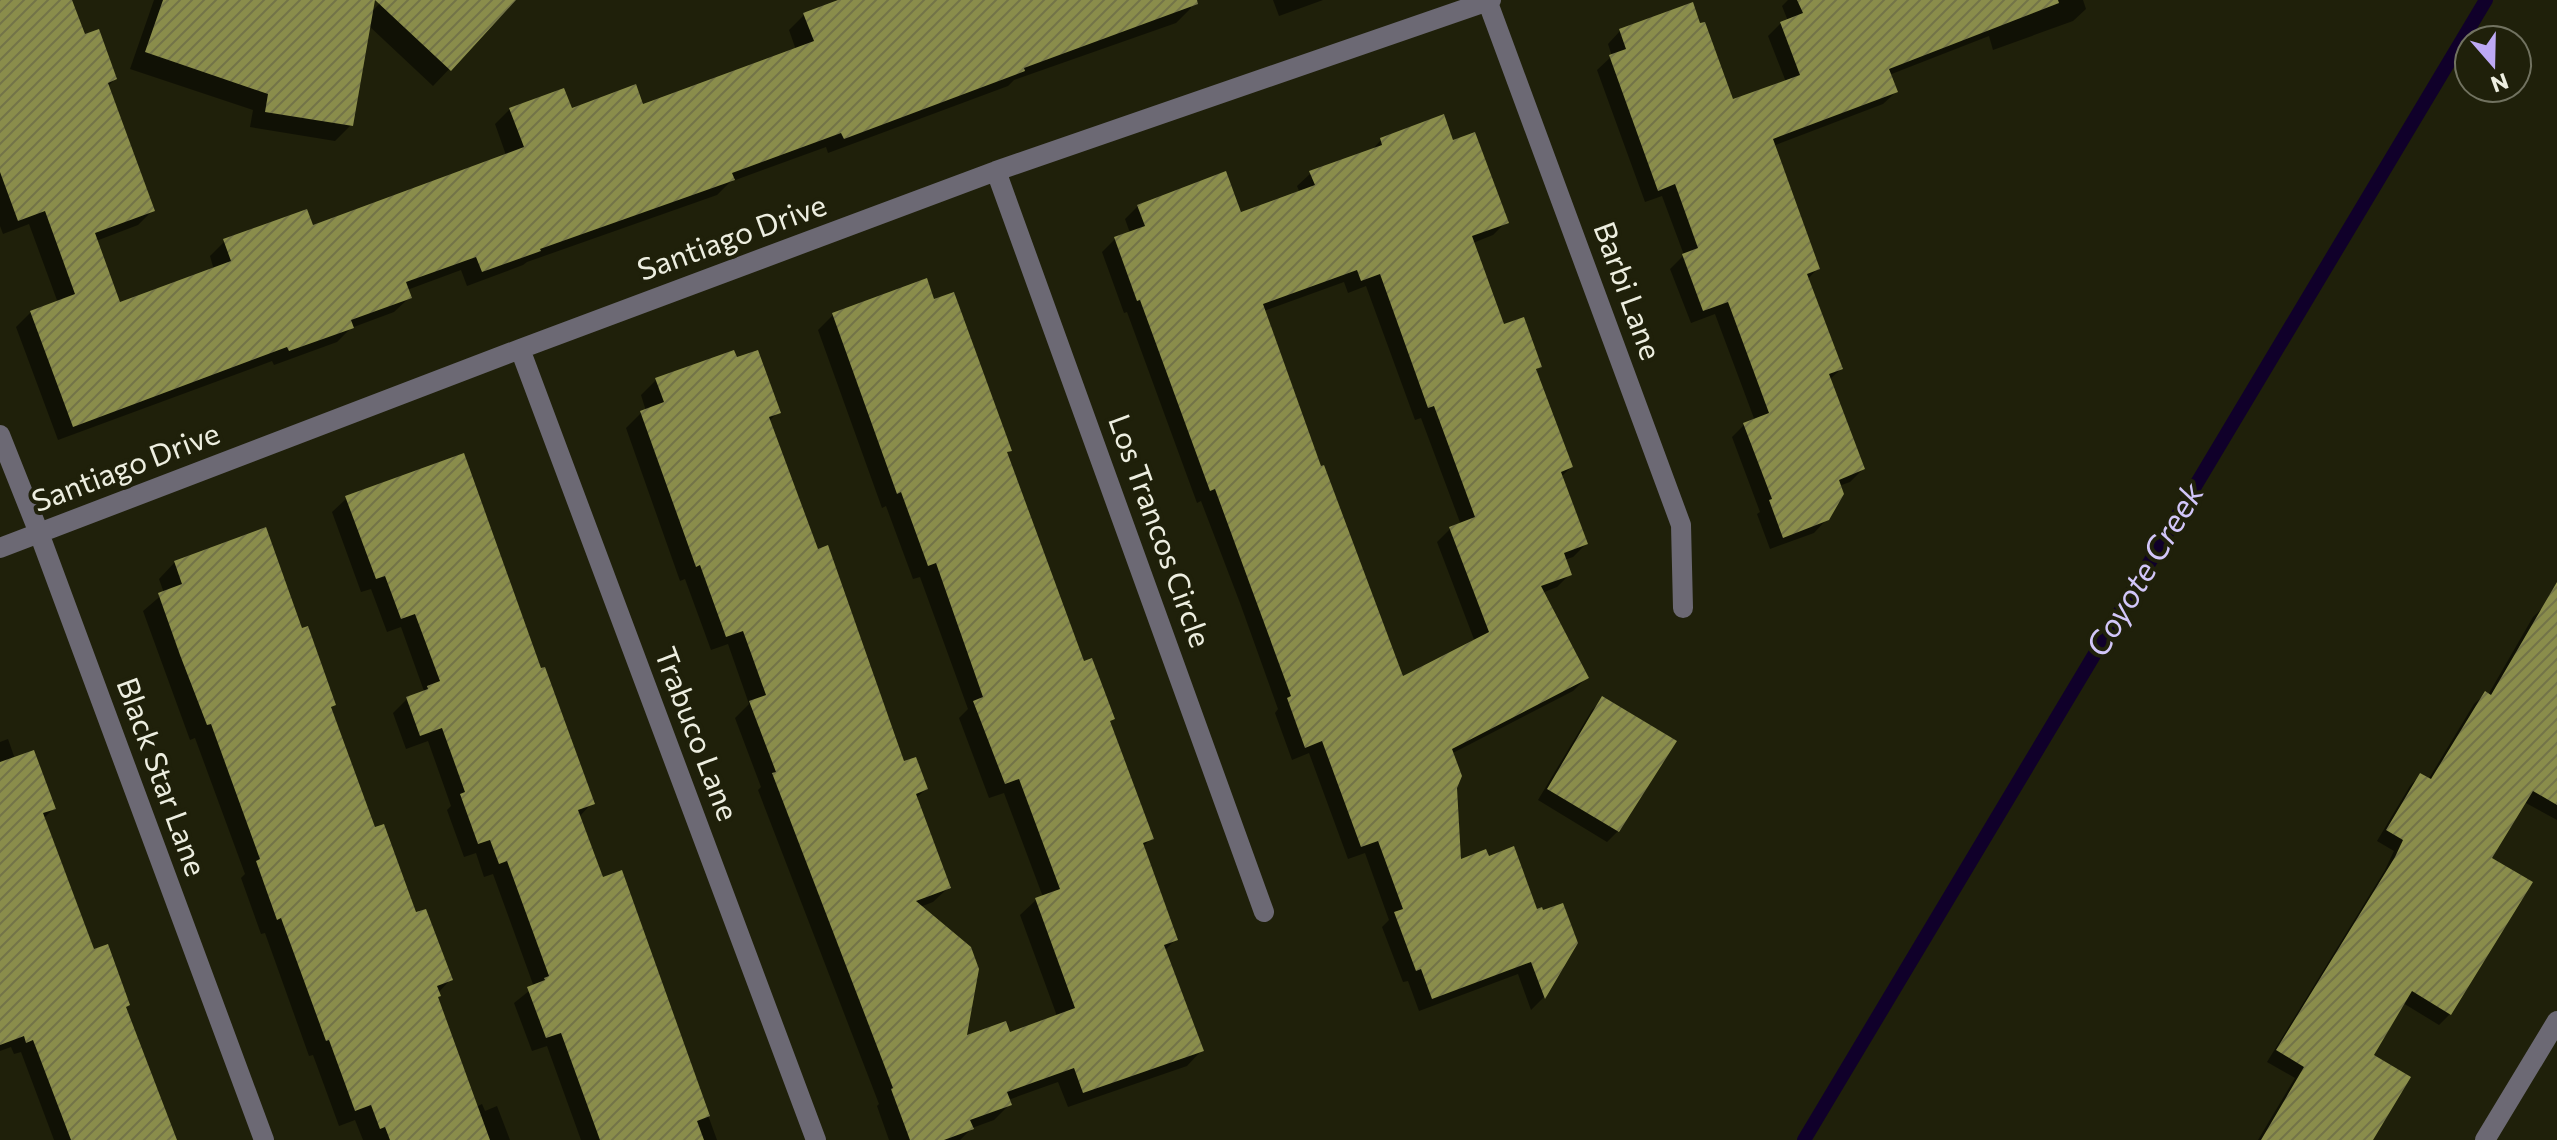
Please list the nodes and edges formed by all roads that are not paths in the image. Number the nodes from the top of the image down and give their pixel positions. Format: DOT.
graph roads {
  1 [pos="1489,0"];
  2 [pos="996,171"];
  3 [pos="520,349"];
  4 [pos="0,435"];
  5 [pos="39,533"];
  6 [pos="0,548"];
  7 [pos="1683,608"];
  8 [pos="1264,912"];
  9 [pos="2557,1021"];
  10 [pos="264,1140"];
  11 [pos="816,1140"];
  12 [pos="2485,1140"];
  1 -- 2 [label="street, Santiago Drive"];
  1 -- 7 [label="street, Barbi Lane"];
  2 -- 3 [label="street, Santiago Drive"];
  2 -- 8 [label="street, Los Trancos Circle"];
  3 -- 5 [label="street, Santiago Drive"];
  3 -- 11 [label="street, Trabuco Lane"];
  4 -- 5 [label="street, Black Star Lane"];
  5 -- 6 [label="street, Santiago Drive"];
  5 -- 10 [label="street, Black Star Lane"];
  9 -- 12 [label="street"];
}
